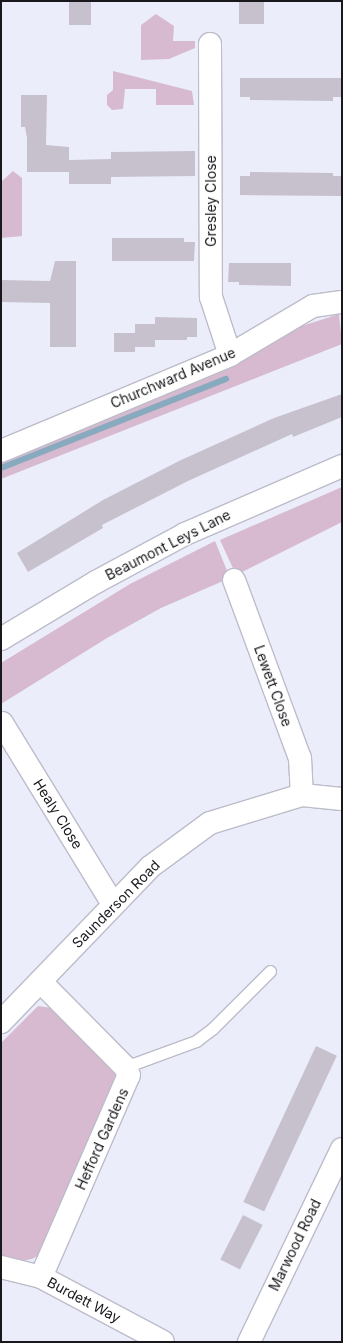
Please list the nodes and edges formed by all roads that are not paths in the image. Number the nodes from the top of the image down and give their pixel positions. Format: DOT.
graph roads {
  1 [pos="210,44"];
  2 [pos="342,302"];
  3 [pos="230,355"];
  4 [pos="1,451"];
  5 [pos="342,466"];
  6 [pos="234,580"];
  7 [pos="1,639"];
  8 [pos="2,723"];
  9 [pos="302,796"];
  10 [pos="342,799"];
  11 [pos="113,904"];
  12 [pos="270,971"];
  13 [pos="41,982"];
  14 [pos="1,1022"];
  15 [pos="125,1067"];
  16 [pos="342,1149"];
  17 [pos="1,1267"];
  18 [pos="40,1277"];
  19 [pos="163,1342"];
  20 [pos="249,1342"];
  1 -- 3 [label="street, Gresley Close"];
  2 -- 3 [label="street, Churchward Avenue"];
  3 -- 4 [label="street, Churchward Avenue"];
  5 -- 7 [label="street, Beaumont Leys Lane"];
  6 -- 9 [label="street, Lewett Close"];
  8 -- 11 [label="street, Healy Close"];
  9 -- 10 [label="street, Saunderson Road"];
  9 -- 11 [label="street, Saunderson Road"];
  11 -- 13 [label="street, Saunderson Road"];
  12 -- 15 [label="lane"];
  13 -- 14 [label="street, Saunderson Road"];
  13 -- 15 [label="street, Hefford Gardens"];
  15 -- 18 [label="street, Hefford Gardens"];
  16 -- 20 [label="street, Marwood Road"];
  17 -- 18 [label="street, Burdett Way"];
  18 -- 19 [label="street, Burdett Way"];
}
